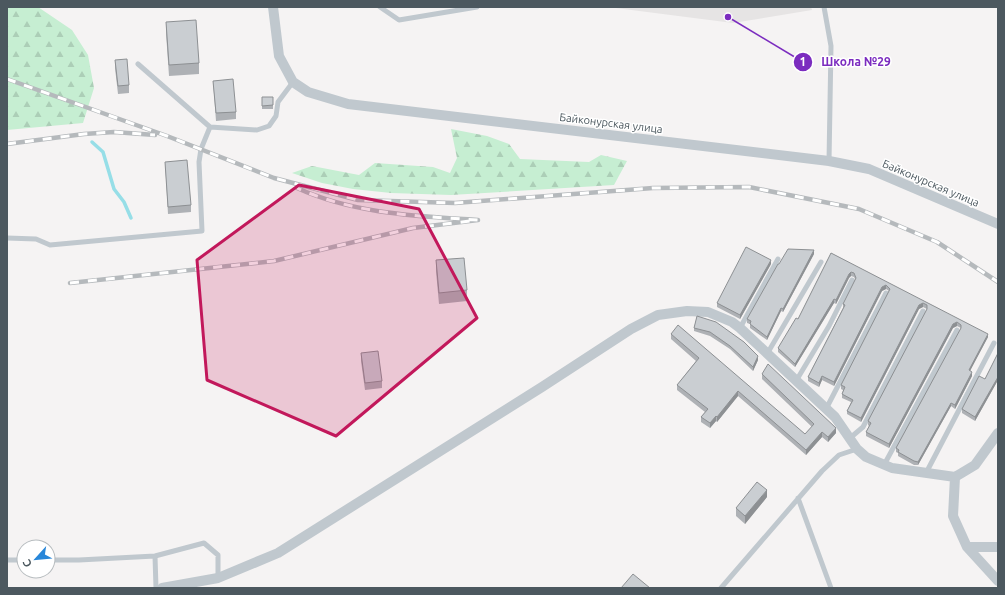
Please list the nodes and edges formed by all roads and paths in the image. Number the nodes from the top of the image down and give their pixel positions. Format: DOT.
graph roads {
  1 [pos="274,7"];
  2 [pos="380,7"];
  3 [pos="477,7"];
  4 [pos="824,7"];
  5 [pos="138,64"];
  6 [pos="293,82"];
  7 [pos="210,127"];
  8 [pos="829,160"];
  9 [pos="998,224"];
  10 [pos="7,238"];
  11 [pos="778,258"];
  12 [pos="820,262"];
  13 [pos="852,280"];
  14 [pos="886,293"];
  15 [pos="923,311"];
  16 [pos="740,328"];
  17 [pos="957,330"];
  18 [pos="994,343"];
  19 [pos="767,354"];
  20 [pos="796,381"];
  21 [pos="826,409"];
  22 [pos="998,433"];
  23 [pos="850,438"];
  24 [pos="857,449"];
  25 [pos="884,465"];
  26 [pos="926,473"];
  27 [pos="955,477"];
  28 [pos="798,498"];
  29 [pos="967,547"];
  30 [pos="998,547"];
  31 [pos="155,556"];
  32 [pos="56,560"];
  33 [pos="218,578"];
  34 [pos="998,581"];
  35 [pos="156,588"];
  36 [pos="162,588"];
  37 [pos="721,588"];
  38 [pos="831,588"];
  1 -- 6 [label="street, Байконурская улица"];
  2 -- 3 [label="lane"];
  4 -- 8 [label="lane"];
  5 -- 7 [label="lane"];
  6 -- 7 [label="lane"];
  6 -- 8 [label="street, Байконурская улица"];
  7 -- 10 [label="lane"];
  8 -- 9 [label="street, Байконурская улица"];
  11 -- 16 [label="lane"];
  12 -- 19 [label="lane"];
  13 -- 20 [label="lane"];
  14 -- 21 [label="lane"];
  15 -- 23 [label="lane"];
  16 -- 19 [label="street"];
  16 -- 33 [label="street"];
  17 -- 25 [label="lane"];
  18 -- 26 [label="lane"];
  19 -- 20 [label="street"];
  20 -- 21 [label="street"];
  21 -- 23 [label="street"];
  22 -- 27 [label="street"];
  23 -- 24 [label="street"];
  24 -- 25 [label="street"];
  24 -- 28 [label="lane"];
  25 -- 26 [label="street"];
  26 -- 27 [label="street"];
  27 -- 29 [label="street"];
  28 -- 37 [label="lane"];
  28 -- 38 [label="lane"];
  29 -- 30 [label="street"];
  29 -- 34 [label="street"];
  31 -- 32 [label="lane"];
  31 -- 33 [label="lane"];
  31 -- 35 [label="lane"];
  33 -- 36 [label="street"];
}
